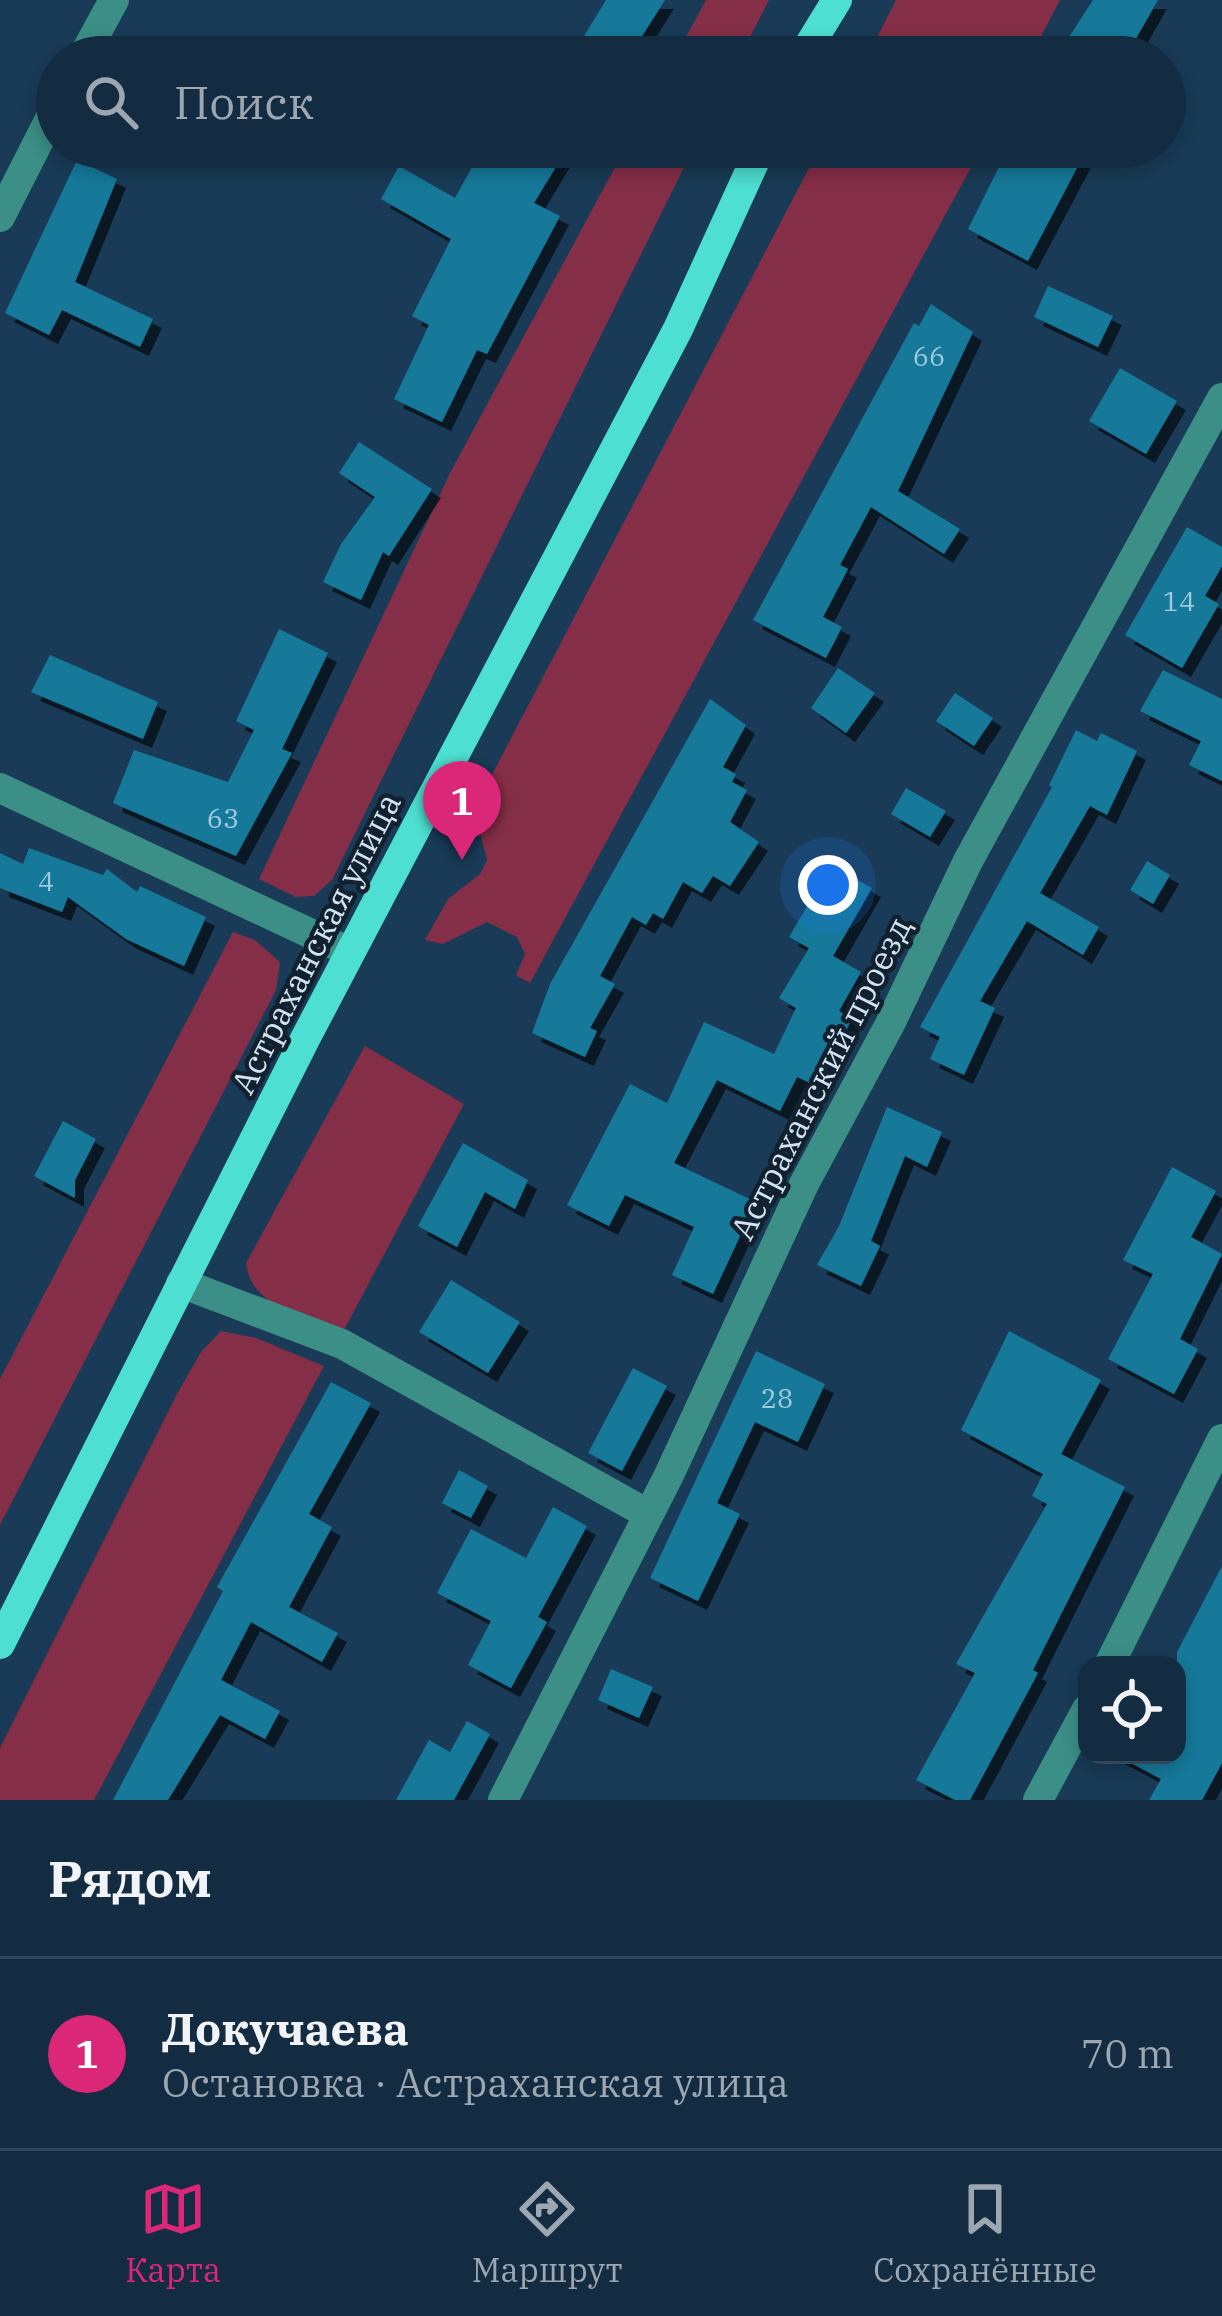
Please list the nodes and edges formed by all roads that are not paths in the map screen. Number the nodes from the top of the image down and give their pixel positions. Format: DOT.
graph roads {
  1 [pos="114,0"];
  2 [pos="837,0"];
  3 [pos="94,36"];
  4 [pos="815,36"];
  5 [pos="36,146"];
  6 [pos="751,168"];
  7 [pos="0,217"];
  8 [pos="1222,398"];
  9 [pos="0,788"];
  10 [pos="350,952"];
  11 [pos="182,1283"];
  12 [pos="1222,1438"];
  13 [pos="648,1514"];
  14 [pos="0,1644"];
  15 [pos="1113,1656"];
  16 [pos="1078,1725"];
  17 [pos="503,1800"];
  18 [pos="1038,1800"];
  1 -- 3 [label="street"];
  2 -- 4 [label="main road"];
  5 -- 7 [label="street"];
  6 -- 10 [label="main road, Астраханская улица"];
  8 -- 13 [label="street, Астраханский проезд"];
  9 -- 10 [label="street"];
  10 -- 11 [label="main road, Астраханская улица"];
  11 -- 13 [label="street"];
  11 -- 14 [label="main road, Астраханская улица"];
  12 -- 15 [label="street"];
  13 -- 17 [label="street, Астраханский проезд"];
  16 -- 18 [label="street"];
}
